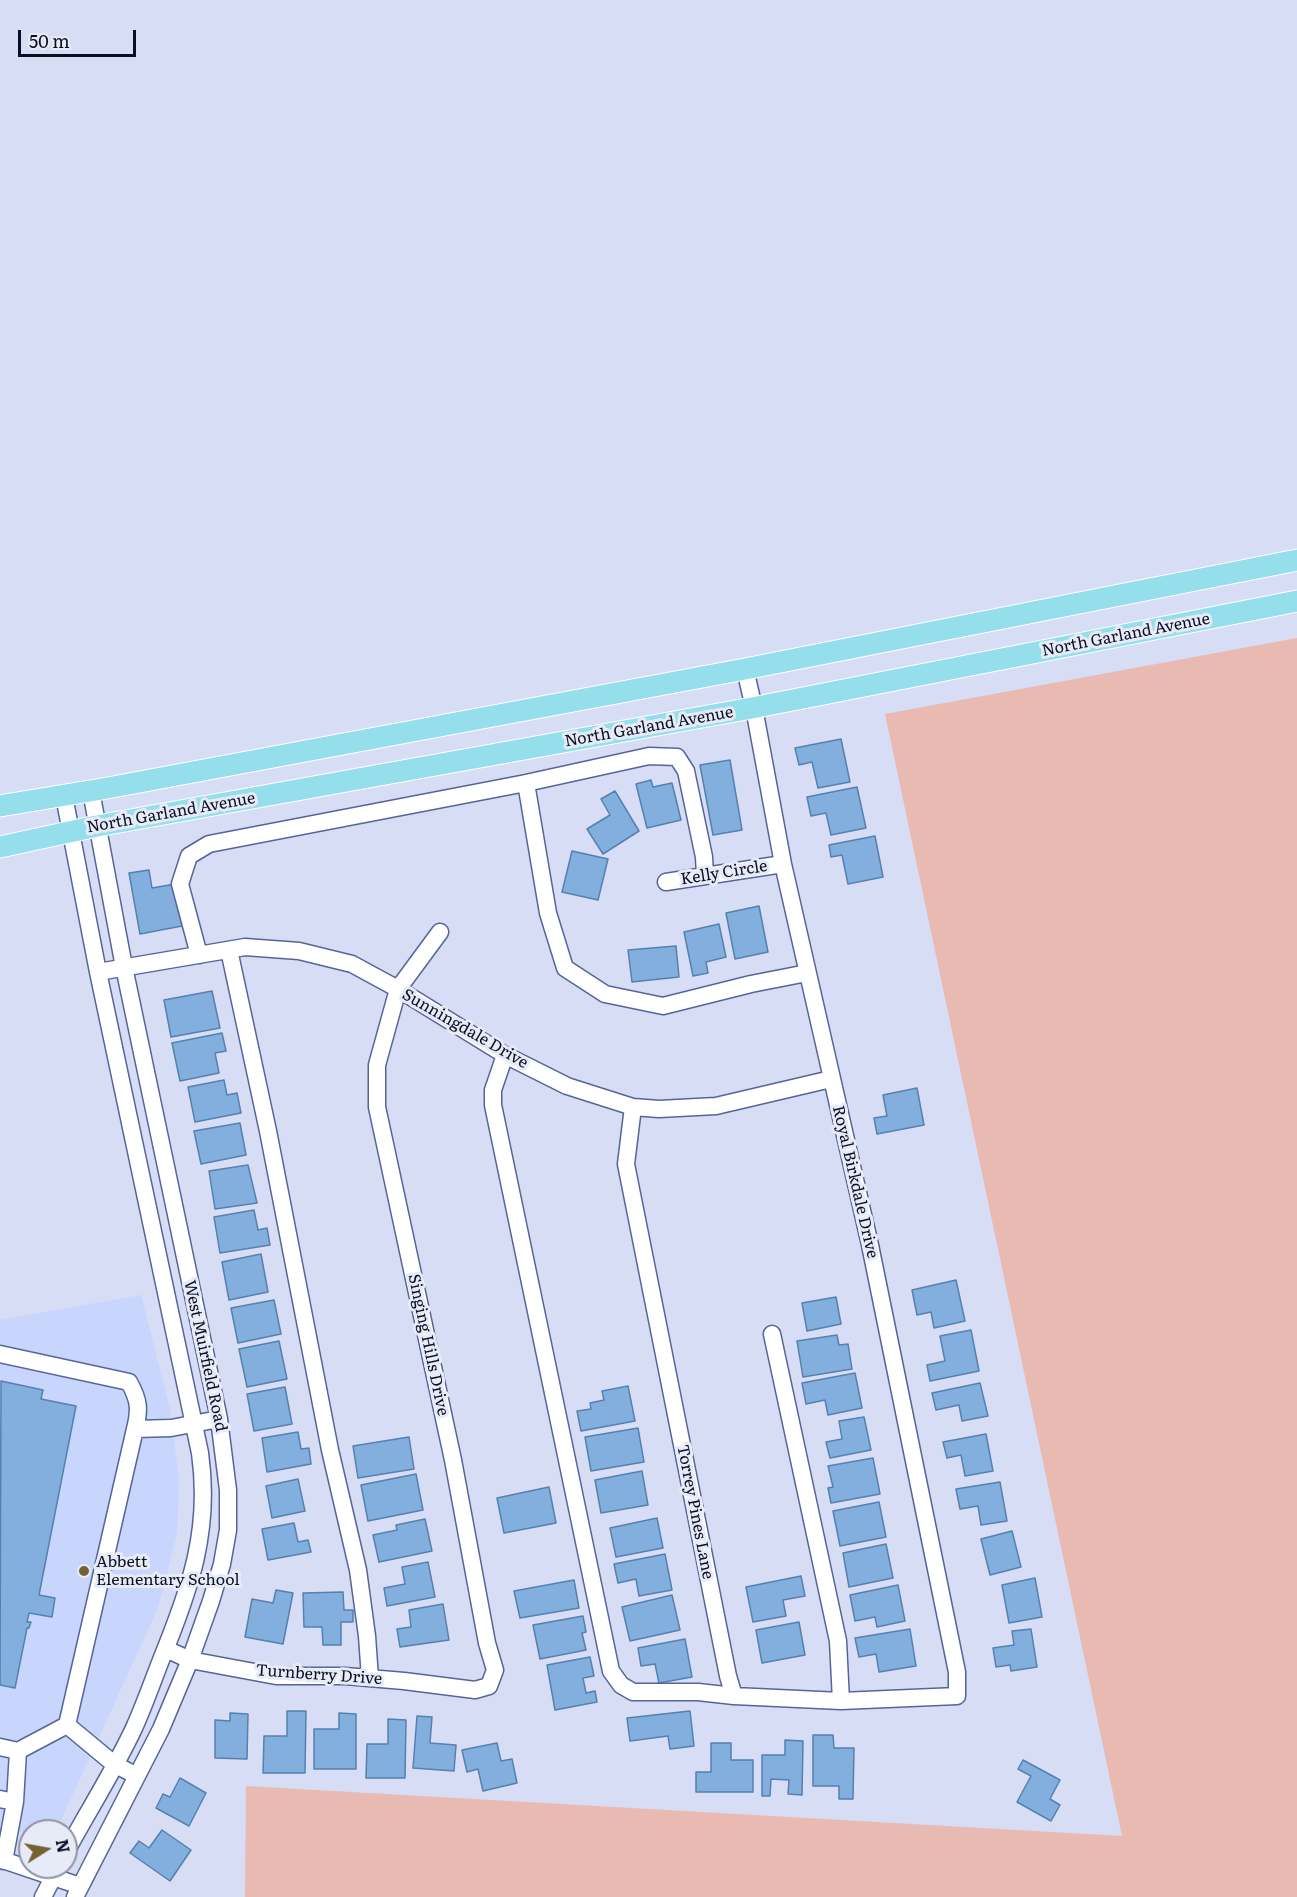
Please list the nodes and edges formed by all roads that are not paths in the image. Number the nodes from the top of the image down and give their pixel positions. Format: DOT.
graph roads {
  1 [pos="1297,561"];
  2 [pos="1297,601"];
  3 [pos="745,669"];
  4 [pos="754,708"];
  5 [pos="526,783"];
  6 [pos="91,791"];
  7 [pos="64,795"];
  8 [pos="0,806"];
  9 [pos="97,826"];
  10 [pos="71,832"];
  11 [pos="0,847"];
  12 [pos="783,864"];
  13 [pos="705,876"];
  14 [pos="666,882"];
  15 [pos="440,932"];
  16 [pos="229,950"];
  17 [pos="199,955"];
  18 [pos="124,967"];
  19 [pos="98,972"];
  20 [pos="807,973"];
  21 [pos="398,989"];
  22 [pos="505,1055"];
  23 [pos="831,1079"];
  24 [pos="633,1107"];
  25 [pos="772,1334"];
  26 [pos="0,1354"];
  27 [pos="219,1419"];
  28 [pos="193,1424"];
  29 [pos="135,1429"];
  30 [pos="166,1649"];
  31 [pos="190,1659"];
  32 [pos="369,1678"];
  33 [pos="475,1690"];
  34 [pos="734,1696"];
  35 [pos="841,1701"];
  36 [pos="67,1725"];
  37 [pos="0,1747"];
  38 [pos="18,1751"];
  39 [pos="114,1764"];
  40 [pos="137,1776"];
  41 [pos="7,1800"];
  42 [pos="78,1830"];
  43 [pos="2,1860"];
  44 [pos="18,1864"];
  45 [pos="52,1879"];
  46 [pos="63,1879"];
  47 [pos="77,1892"];
  48 [pos="43,1897"];
  1 -- 3 [label="main road"];
  2 -- 4 [label="main road, North Garland Avenue"];
  3 -- 4 [label="street, Royal Birkdale Drive"];
  3 -- 6 [label="main road"];
  4 -- 9 [label="main road, North Garland Avenue"];
  4 -- 12 [label="street, Royal Birkdale Drive"];
  5 -- 13 [label="street"];
  5 -- 17 [label="street"];
  5 -- 20 [label="street"];
  6 -- 7 [label="main road"];
  6 -- 9 [label="street, West Muirfield Road"];
  7 -- 8 [label="main road"];
  7 -- 10 [label="street, West Muirfield Road"];
  9 -- 10 [label="main road, North Garland Avenue"];
  9 -- 18 [label="street, West Muirfield Road"];
  10 -- 11 [label="main road, North Garland Avenue"];
  10 -- 19 [label="street, West Muirfield Road"];
  12 -- 13 [label="street, Kelly Circle"];
  12 -- 20 [label="street, Royal Birkdale Drive"];
  13 -- 14 [label="street, Kelly Circle"];
  15 -- 21 [label="street"];
  16 -- 17 [label="street, Sunningdale Drive"];
  16 -- 21 [label="street, Sunningdale Drive"];
  16 -- 32 [label="street"];
  17 -- 18 [label="street, Sunningdale Drive"];
  18 -- 19 [label="street, Sunningdale Drive"];
  18 -- 27 [label="street, West Muirfield Road"];
  19 -- 28 [label="street, West Muirfield Road"];
  20 -- 23 [label="street, Royal Birkdale Drive"];
  21 -- 22 [label="street, Sunningdale Drive"];
  21 -- 33 [label="street, Singing Hills Drive"];
  22 -- 24 [label="street, Sunningdale Drive"];
  22 -- 34 [label="street"];
  23 -- 24 [label="street, Sunningdale Drive"];
  23 -- 35 [label="street, Royal Birkdale Drive"];
  24 -- 34 [label="street, Torrey Pines Lane"];
  25 -- 35 [label="street"];
  26 -- 29 [label="street"];
  27 -- 28 [label="street"];
  27 -- 31 [label="street, West Muirfield Road"];
  28 -- 29 [label="street"];
  28 -- 30 [label="street, West Muirfield Road"];
  29 -- 36 [label="street"];
  30 -- 31 [label="street, Turnberry Drive"];
  30 -- 39 [label="street, West Muirfield Road"];
  31 -- 32 [label="street, Turnberry Drive"];
  31 -- 40 [label="street, West Muirfield Road"];
  32 -- 33 [label="street, Turnberry Drive"];
  34 -- 35 [label="street"];
  36 -- 38 [label="street"];
  36 -- 39 [label="street"];
  37 -- 38 [label="street"];
  38 -- 41 [label="street"];
  39 -- 40 [label="street"];
  39 -- 42 [label="street, West Muirfield Road"];
  40 -- 47 [label="street, West Muirfield Road"];
  41 -- 43 [label="street"];
  43 -- 44 [label="street"];
  45 -- 48 [label="street"];
  46 -- 47 [label="street"];
}
